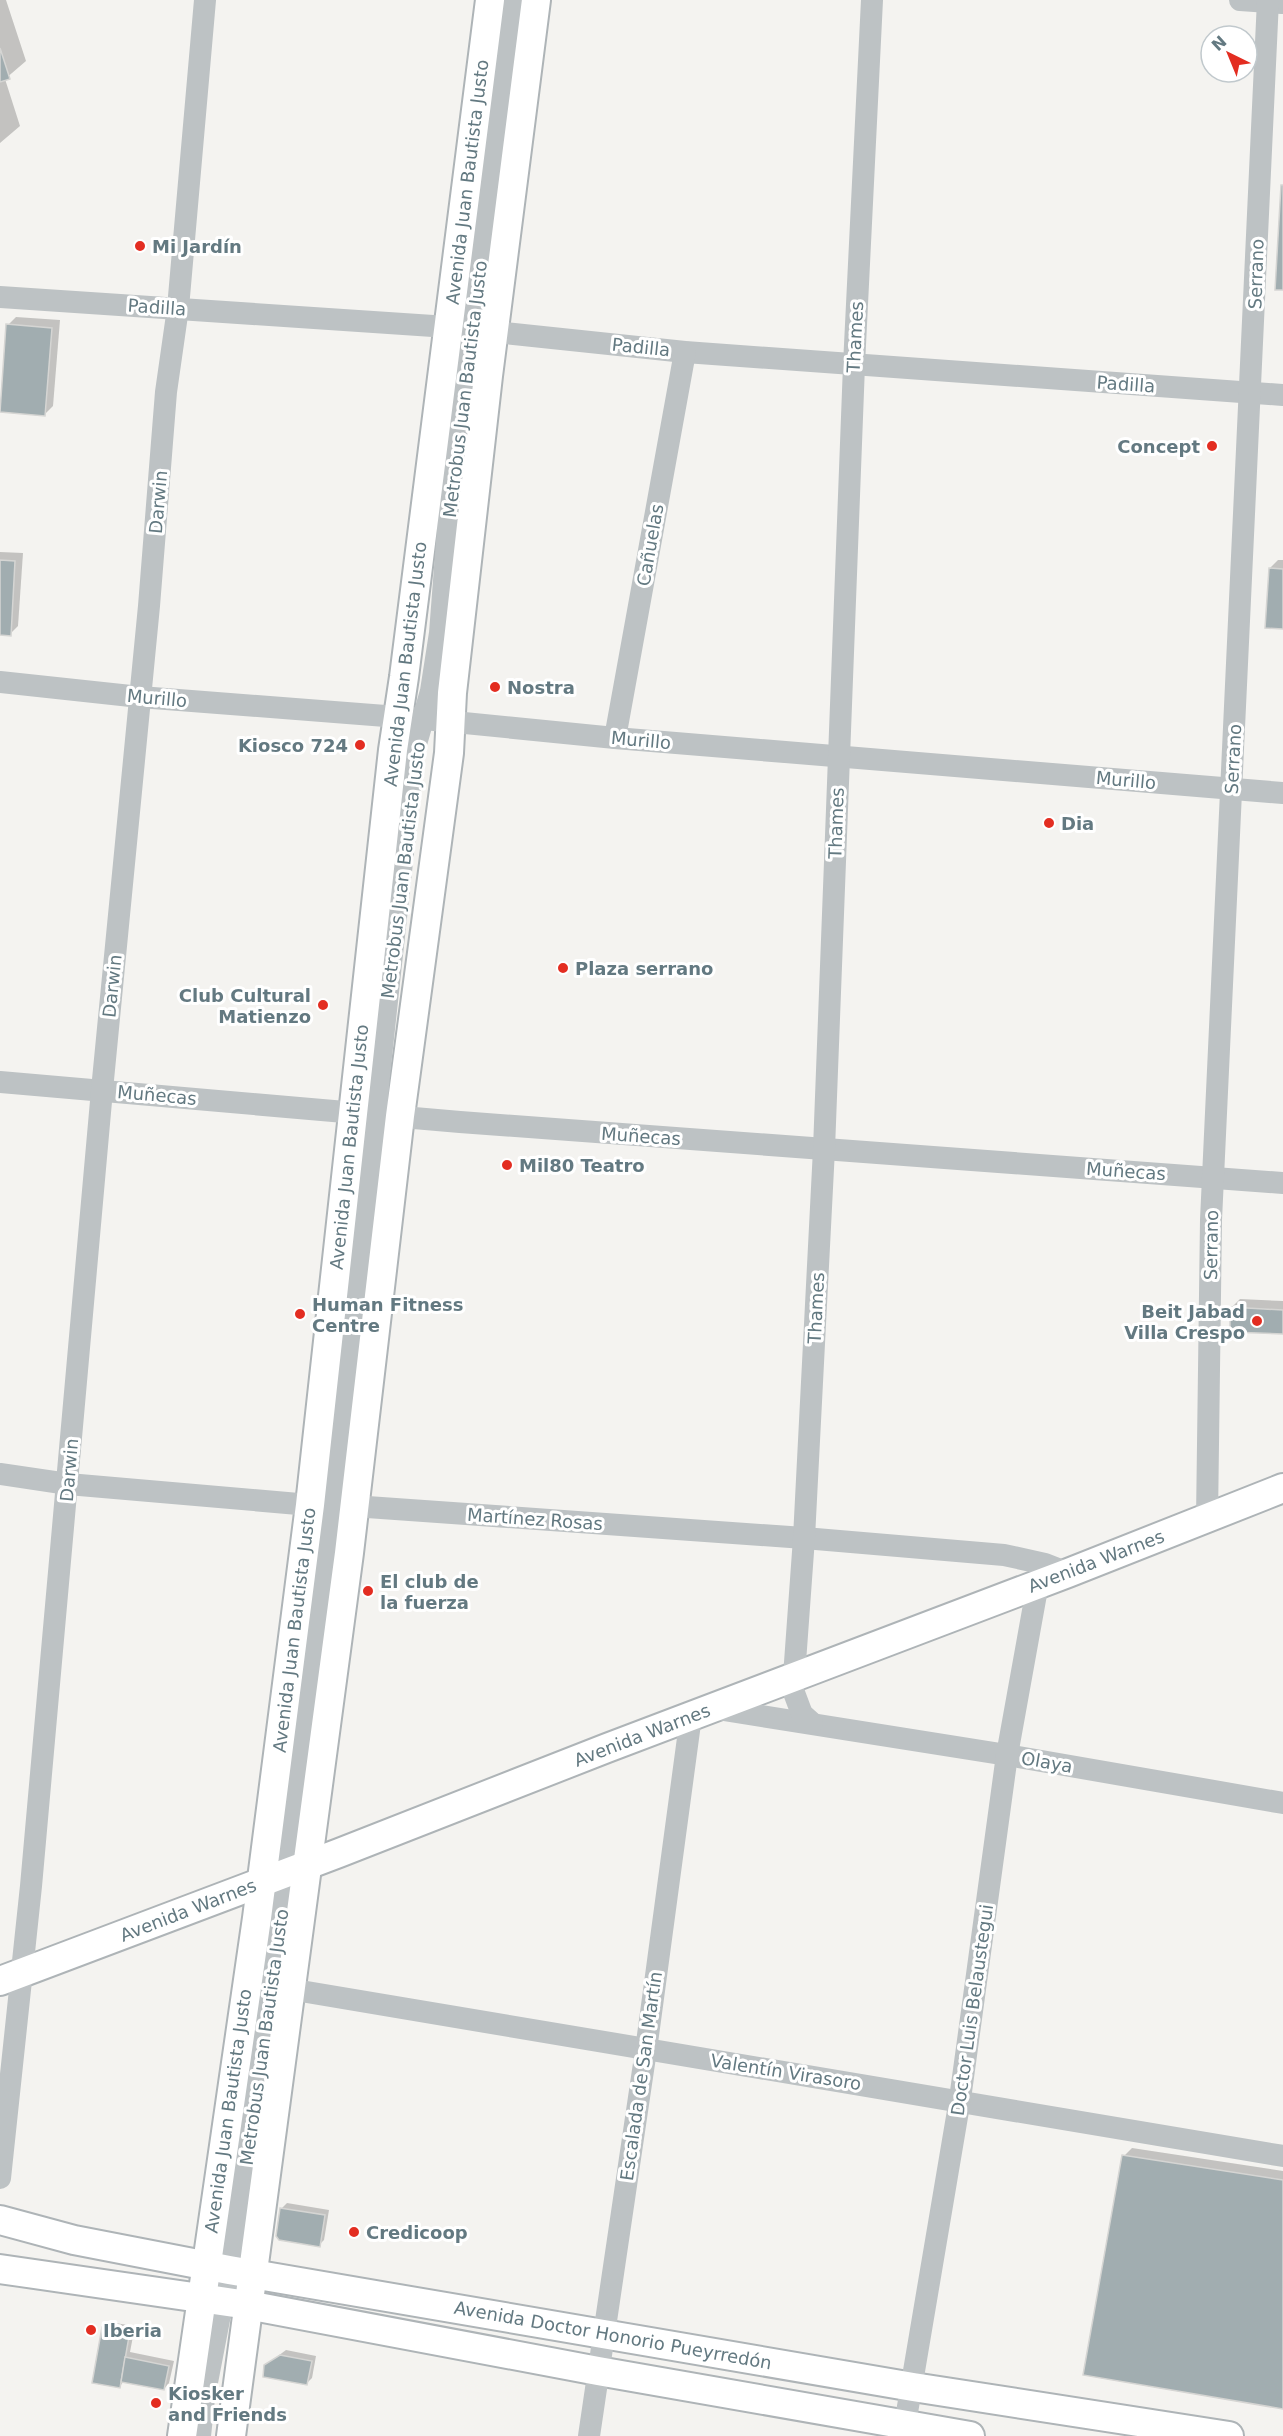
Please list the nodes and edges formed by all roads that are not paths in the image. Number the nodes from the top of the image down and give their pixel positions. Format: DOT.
graph roads {
  1 [pos="205,0"];
  2 [pos="490,0"];
  3 [pos="513,0"];
  4 [pos="536,0"];
  5 [pos="872,0"];
  6 [pos="1240,0"];
  7 [pos="1273,2"];
  8 [pos="0,297"];
  9 [pos="178,309"];
  10 [pos="471,329"];
  11 [pos="685,352"];
  12 [pos="854,365"];
  13 [pos="1251,392"];
  14 [pos="1283,395"];
  15 [pos="0,682"];
  16 [pos="140,696"];
  17 [pos="410,719"];
  18 [pos="452,723"];
  19 [pos="615,738"];
  20 [pos="838,755"];
  21 [pos="1232,789"];
  22 [pos="1283,793"];
  23 [pos="0,1083"];
  24 [pos="102,1090"];
  25 [pos="376,1114"];
  26 [pos="824,1149"];
  27 [pos="1213,1177"];
  28 [pos="1283,1183"];
  29 [pos="0,1474"];
  30 [pos="68,1484"];
  31 [pos="1283,1488"];
  32 [pos="332,1506"];
  33 [pos="1207,1519"];
  34 [pos="804,1538"];
  35 [pos="1068,1573"];
  36 [pos="1038,1583"];
  37 [pos="796,1645"];
  38 [pos="821,1666"];
  39 [pos="794,1677"];
  40 [pos="701,1712"];
  41 [pos="812,1723"];
  42 [pos="1007,1755"];
  43 [pos="1283,1803"];
  44 [pos="285,1874"];
  45 [pos="11,1976"];
  46 [pos="289,1989"];
  47 [pos="646,2050"];
  48 [pos="960,2099"];
  49 [pos="1283,2156"];
  50 [pos="0,2178"];
  51 [pos="0,2220"];
  52 [pos="74,2240"];
  53 [pos="0,2269"];
  54 [pos="229,2269"];
  55 [pos="64,2280"];
  56 [pos="224,2301"];
  57 [pos="604,2335"];
  58 [pos="598,2371"];
  59 [pos="913,2387"];
  60 [pos="904,2431"];
  61 [pos="182,2436"];
  62 [pos="200,2436"];
  63 [pos="231,2436"];
  64 [pos="589,2436"];
  65 [pos="970,2436"];
  66 [pos="1229,2436"];
  1 -- 9 [label="street, Darwin"];
  2 -- 10 [label="main road, Avenida Juan Bautista Justo"];
  3 -- 10 [label="street, Metrobus Juan Bautista Justo"];
  4 -- 10 [label="main road, Avenida Juan Bautista Justo"];
  5 -- 12 [label="street, Thames"];
  6 -- 7 [label="street"];
  7 -- 13 [label="street, Serrano"];
  8 -- 9 [label="street, Padilla"];
  9 -- 10 [label="street, Padilla"];
  9 -- 16 [label="street, Darwin"];
  10 -- 11 [label="street, Padilla"];
  10 -- 17 [label="main road, Avenida Juan Bautista Justo"];
  10 -- 18 [label="main road, Avenida Juan Bautista Justo"];
  11 -- 12 [label="street, Padilla"];
  11 -- 19 [label="street, Cañuelas"];
  12 -- 13 [label="street, Padilla"];
  12 -- 20 [label="street, Thames"];
  13 -- 14 [label="street, Padilla"];
  13 -- 21 [label="street, Serrano"];
  15 -- 16 [label="street, Murillo"];
  16 -- 17 [label="street, Murillo"];
  16 -- 24 [label="street, Darwin"];
  17 -- 18 [label="street, Murillo"];
  17 -- 25 [label="main road, Avenida Juan Bautista Justo"];
  18 -- 19 [label="street, Murillo"];
  18 -- 25 [label="main road, Avenida Juan Bautista Justo"];
  19 -- 20 [label="street, Murillo"];
  20 -- 21 [label="street, Murillo"];
  20 -- 26 [label="street, Thames"];
  21 -- 22 [label="street, Murillo"];
  21 -- 27 [label="street, Serrano"];
  23 -- 24 [label="street, Muñecas"];
  24 -- 25 [label="street, Muñecas"];
  24 -- 30 [label="street, Darwin"];
  25 -- 26 [label="street, Muñecas"];
  25 -- 32 [label="main road, Avenida Juan Bautista Justo"];
  25 -- 32 [label="main road, Avenida Juan Bautista Justo"];
  26 -- 27 [label="street, Muñecas"];
  26 -- 34 [label="street, Thames"];
  27 -- 28 [label="street, Muñecas"];
  27 -- 33 [label="street, Serrano"];
  29 -- 30 [label="street, Martínez Rosas"];
  30 -- 32 [label="street, Martínez Rosas"];
  30 -- 45 [label="street, Darwin"];
  31 -- 33 [label="main road, Avenida Warnes"];
  32 -- 34 [label="street, Martínez Rosas"];
  32 -- 44 [label="main road, Avenida Juan Bautista Justo"];
  32 -- 44 [label="main road, Avenida Juan Bautista Justo"];
  32 -- 44 [label="street"];
  33 -- 35 [label="main road, Avenida Warnes"];
  34 -- 35 [label="street, Martínez Rosas"];
  34 -- 37 [label="street, Thames"];
  35 -- 36 [label="main road, Avenida Warnes"];
  36 -- 38 [label="main road, Avenida Warnes"];
  36 -- 42 [label="street, Doctor Luis Belaustegui"];
  37 -- 38 [label="street"];
  37 -- 39 [label="street, Thames"];
  38 -- 39 [label="main road, Avenida Warnes"];
  39 -- 40 [label="main road, Avenida Warnes"];
  39 -- 41 [label="street"];
  40 -- 41 [label="street, Olaya"];
  40 -- 44 [label="main road, Avenida Warnes"];
  40 -- 47 [label="street, Escalada de San Martín"];
  41 -- 42 [label="street, Olaya"];
  42 -- 43 [label="street, Olaya"];
  42 -- 48 [label="street, Doctor Luis Belaustegui"];
  44 -- 45 [label="main road, Avenida Warnes"];
  44 -- 46 [label="main road, Avenida Juan Bautista Justo"];
  44 -- 54 [label="main road, Avenida Juan Bautista Justo"];
  45 -- 50 [label="street, Darwin"];
  46 -- 47 [label="street, Valentín Virasoro"];
  46 -- 54 [label="main road, Avenida Juan Bautista Justo"];
  47 -- 48 [label="street, Valentín Virasoro"];
  47 -- 57 [label="street, Escalada de San Martín"];
  48 -- 49 [label="street, Valentín Virasoro"];
  48 -- 59 [label="street, Doctor Luis Belaustegui"];
  51 -- 52 [label="main road, Avenida Doctor Honorio Pueyrredón"];
  52 -- 54 [label="main road, Avenida Doctor Honorio Pueyrredón"];
  52 -- 55 [label="main road"];
  53 -- 55 [label="main road, Avenida Doctor Honorio Pueyrredón"];
  54 -- 56 [label="main road, Avenida Juan Bautista Justo"];
  54 -- 56 [label="main road, Avenida Juan Bautista Justo"];
  54 -- 57 [label="main road, Avenida Doctor Honorio Pueyrredón"];
  55 -- 56 [label="main road, Avenida Doctor Honorio Pueyrredón"];
  56 -- 58 [label="main road, Avenida Doctor Honorio Pueyrredón"];
  56 -- 61 [label="main road, Avenida Juan Bautista Justo"];
  56 -- 62 [label="street"];
  56 -- 63 [label="main road, Avenida Juan Bautista Justo"];
  57 -- 58 [label="street, Escalada de San Martín"];
  57 -- 59 [label="main road, Avenida Doctor Honorio Pueyrredón"];
  58 -- 60 [label="main road, Avenida Doctor Honorio Pueyrredón"];
  58 -- 64 [label="street, Escalada de San Martín"];
  59 -- 60 [label="street, Doctor Luis Belaustegui"];
  59 -- 66 [label="main road, Avenida Doctor Honorio Pueyrredón"];
  60 -- 65 [label="main road, Avenida Doctor Honorio Pueyrredón"];
}
